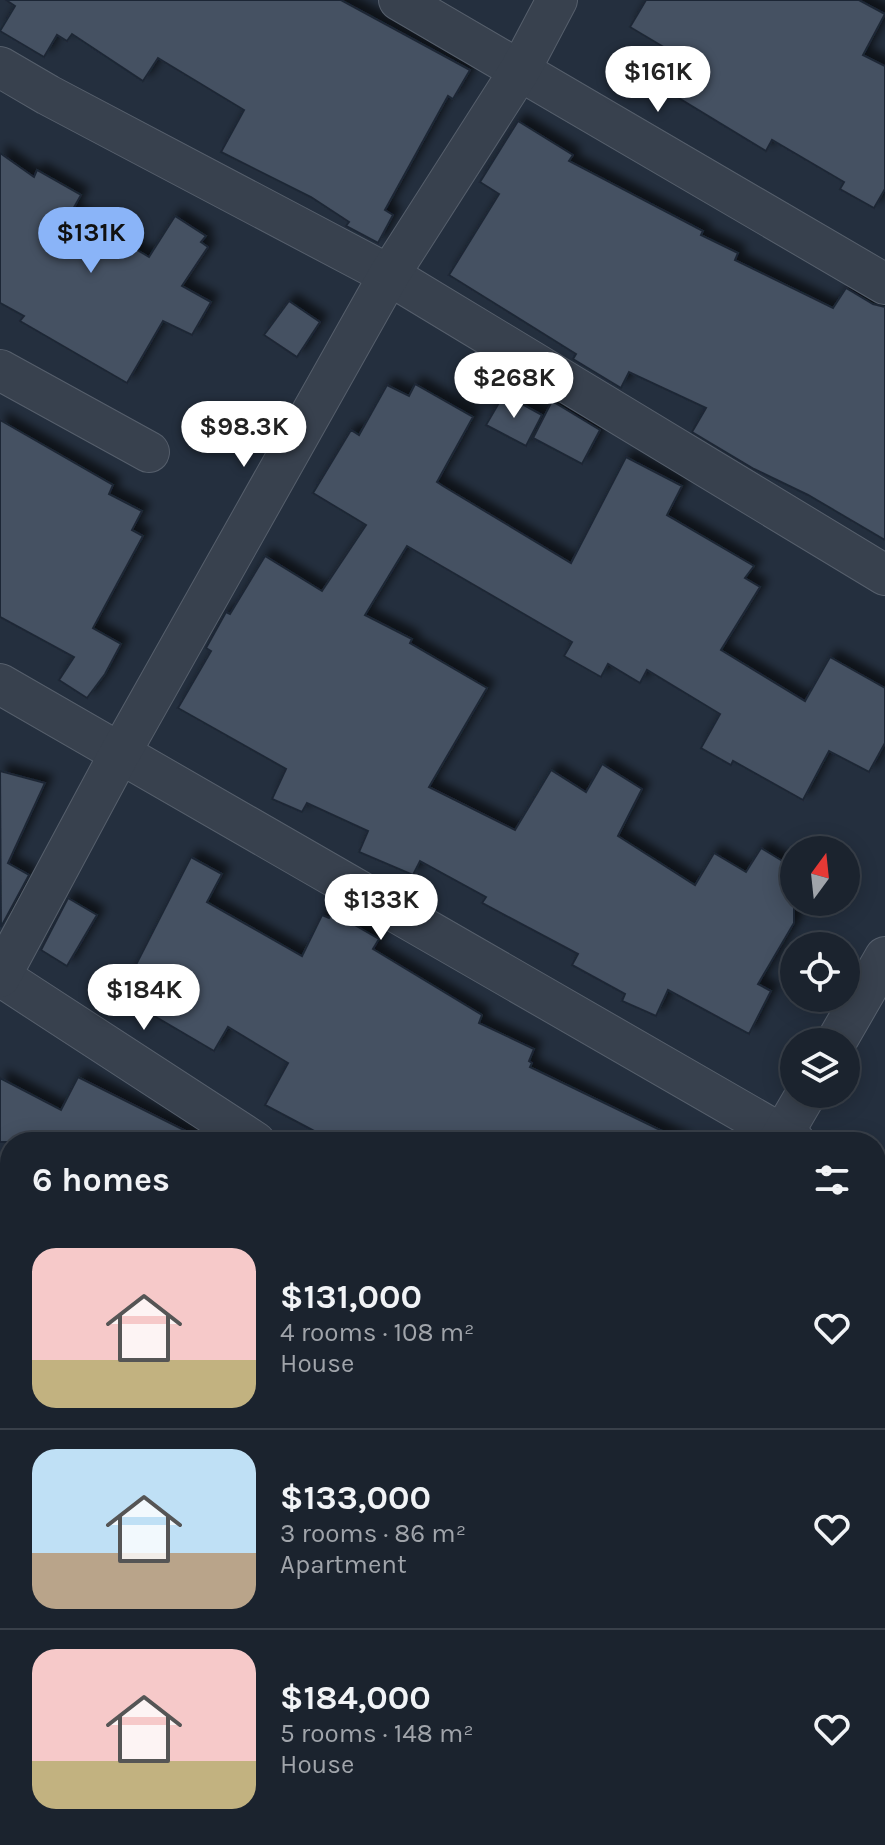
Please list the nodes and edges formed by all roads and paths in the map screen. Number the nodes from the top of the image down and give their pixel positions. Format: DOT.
graph roads {
  1 [pos="399,0"];
  2 [pos="557,0"];
  3 [pos="0,67"];
  4 [pos="520,70"];
  5 [pos="389,275"];
  6 [pos="885,284"];
  7 [pos="0,370"];
  8 [pos="149,452"];
  9 [pos="885,575"];
  10 [pos="0,684"];
  11 [pos="119,755"];
  12 [pos="885,957"];
  13 [pos="0,976"];
  14 [pos="844,1028"];
  15 [pos="800,1108"];
  16 [pos="240,1132"];
  17 [pos="771,1132"];
  18 [pos="789,1132"];
  1 -- 4 [label="street"];
  2 -- 4 [label="street"];
  3 -- 5 [label="street"];
  4 -- 5 [label="street"];
  4 -- 6 [label="street"];
  5 -- 9 [label="street"];
  5 -- 11 [label="street"];
  7 -- 8 [label="street"];
  10 -- 11 [label="street"];
  11 -- 13 [label="street"];
  11 -- 17 [label="street"];
  12 -- 14 [label="street"];
  13 -- 16 [label="street"];
  15 -- 18 [label="street"];
}
